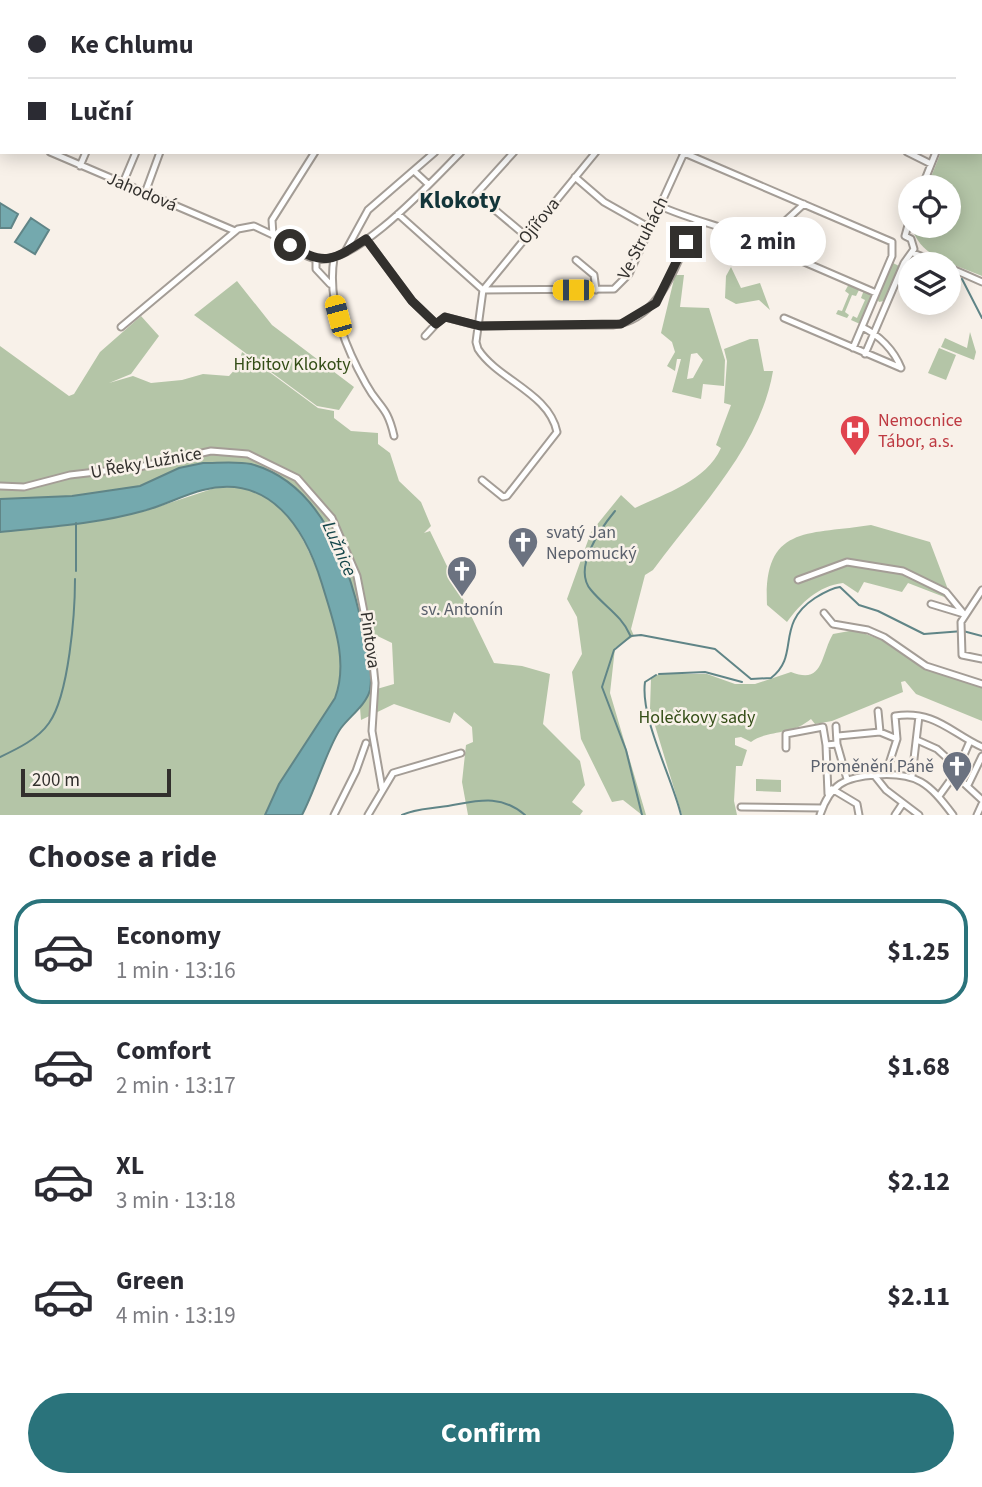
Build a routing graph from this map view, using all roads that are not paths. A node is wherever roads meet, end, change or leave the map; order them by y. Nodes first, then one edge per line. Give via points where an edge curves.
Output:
1 (54, 154) edge
2 (85, 154) edge
3 (135, 154) edge
4 (159, 154) edge
5 (314, 154) edge
6 (433, 154) edge
7 (459, 154) edge
8 (512, 154) edge
9 (594, 154) edge
10 (683, 154) edge
11 (685, 154) edge
12 (911, 154) edge
13 (935, 154) edge
14 (931, 164) junction
15 (80, 166) junction
16 (414, 171) junction
17 (927, 175) edge
18 (575, 177) junction
19 (123, 183) junction
20 (428, 184) junction
21 (145, 193) junction
22 (804, 204) junction
23 (660, 206) junction
24 (398, 214) junction
25 (696, 222) junction
26 (650, 228) junction
27 (235, 231) junction
28 (273, 235) junction
29 (526, 236) junction
30 (898, 237) edge
31 (366, 239) junction
32 (892, 242) junction
33 (761, 243) junction
34 (893, 253) junction
35 (344, 254) junction
36 (898, 256) edge
37 (334, 258) junction
38 (795, 258) dead end
39 (316, 260) junction
40 (576, 260) dead end
41 (731, 261) dead end
42 (961, 273) edge
43 (898, 278) edge
44 (982, 282) edge
45 (330, 284) junction
46 (484, 290) junction
47 (596, 290) junction
48 (876, 293) junction
49 (873, 301) junction
50 (885, 307) junction
51 (784, 318) dead end
52 (436, 324) junction
53 (480, 326) junction
54 (121, 327) dead end
55 (862, 327) junction
56 (874, 332) junction
57 (425, 336) dead end
58 (853, 348) junction
59 (865, 354) junction
60 (394, 436) dead end
61 (482, 480) dead end
62 (0, 486) edge
63 (319, 501) joint
64 (798, 580) dead end
65 (982, 590) edge
66 (930, 604) dead end
67 (824, 613) dead end
68 (964, 614) junction
69 (982, 659) edge
70 (982, 684) edge
71 (878, 711) dead end
72 (919, 716) junction
73 (836, 726) dead end
74 (880, 732) junction
75 (838, 736) junction
76 (897, 739) junction
77 (917, 740) junction
78 (970, 741) junction
79 (366, 743) dead end
80 (837, 744) junction
81 (826, 745) junction
82 (982, 747) edge
83 (786, 748) dead end
84 (461, 753) dead end
85 (982, 756) edge
86 (958, 768) junction
87 (887, 772) junction
88 (874, 775) junction
89 (954, 775) junction
90 (912, 776) junction
91 (849, 778) junction
92 (968, 785) junction
93 (382, 788) junction
94 (830, 791) junction
95 (939, 796) junction
96 (982, 802) edge
97 (903, 803) junction
98 (741, 807) dead end
99 (751, 807) junction
100 (822, 809) edge
101 (776, 811) edge
102 (334, 815) edge
103 (368, 815) edge
104 (751, 815) edge
105 (859, 815) edge
106 (895, 815) edge
107 (919, 815) edge
108 (953, 815) edge
109 (977, 815) edge

1 - 15 street, Jahodová
2 - 15 street
3 - 19 street
4 - 21 street
5 - 28 street via 272,220
6 - 16 street
7 - 20 street
8 - 29 street via 476,194
9 - 18 street, Ojířova
10 - 23 street, Ve Struhách
11 - 22 street
12 - 14 street
13 - 14 street
14 - 17 street
15 - 19 street, Jahodová
16 - 20 street
16 - 35 street via 368,210
18 - 26 street via 614,208
18 - 29 street, Ojířova
19 - 21 street, Jahodová
20 - 24 street
21 - 27 street, Jahodová
22 - 32 street
22 - 33 street
23 - 25 street
23 - 26 street, Ve Struhách
24 - 31 street
24 - 46 street
25 - 33 street via 735,230
25 - 53 street via 656,303 621,324
26 - 47 street, Ve Struhách via 622,284
27 - 28 street via 254,226
27 - 54 street
28 - 39 street
29 - 46 street, Ojířova
30 - 32 street
31 - 35 street
31 - 52 street via 412,301
32 - 34 street
33 - 41 street
34 - 36 street
34 - 48 street
35 - 37 street
37 - 39 street
37 - 45 street
38 - 48 street
39 - 45 street via 316,268
40 - 47 street via 594,275
42 - 44 street
43 - 50 street
45 - 60 street via 360,371 387,411
46 - 47 street, Ve Struhách
46 - 53 street
48 - 49 street
49 - 50 street
49 - 55 street
50 - 56 street
51 - 58 street
52 - 53 street via 445,317
52 - 57 street
53 - 61 street via 476,342 483,357 551,416 557,432 507,496
55 - 56 street
55 - 58 street
56 - 59 street
56 - 59 street via 901,368
58 - 59 street
62 - 63 street, U Řeky Lužnice via 24,487 194,453 227,451 277,466 297,478
63 - 93 street, Pintova via 341,534 367,615 375,683 372,731
64 - 68 street via 847,562 903,571 946,592
65 - 68 street
66 - 68 street
67 - 70 street via 832,624 868,630 926,666
68 - 69 street via 962,655
71 - 74 street
72 - 76 street via 895,716
72 - 77 street
72 - 78 street via 958,731
73 - 75 street
74 - 75 street
74 - 76 street
75 - 80 street
76 - 87 street
77 - 86 street via 937,749
77 - 90 street
78 - 82 street
78 - 86 street
79 - 102 street
80 - 81 street
80 - 91 street
81 - 83 street via 823,727 786,734
81 - 94 street
84 - 93 street via 400,770
85 - 92 street
86 - 89 street
87 - 88 street
87 - 90 street
88 - 91 street
88 - 97 street
89 - 92 street
89 - 95 street
90 - 95 street
91 - 94 street
92 - 96 street
93 - 103 street
94 - 100 street
94 - 105 street via 857,804
95 - 108 street
96 - 109 street
97 - 106 street
97 - 107 street
98 - 99 street
99 - 101 street
99 - 104 street
100 - 101 street

